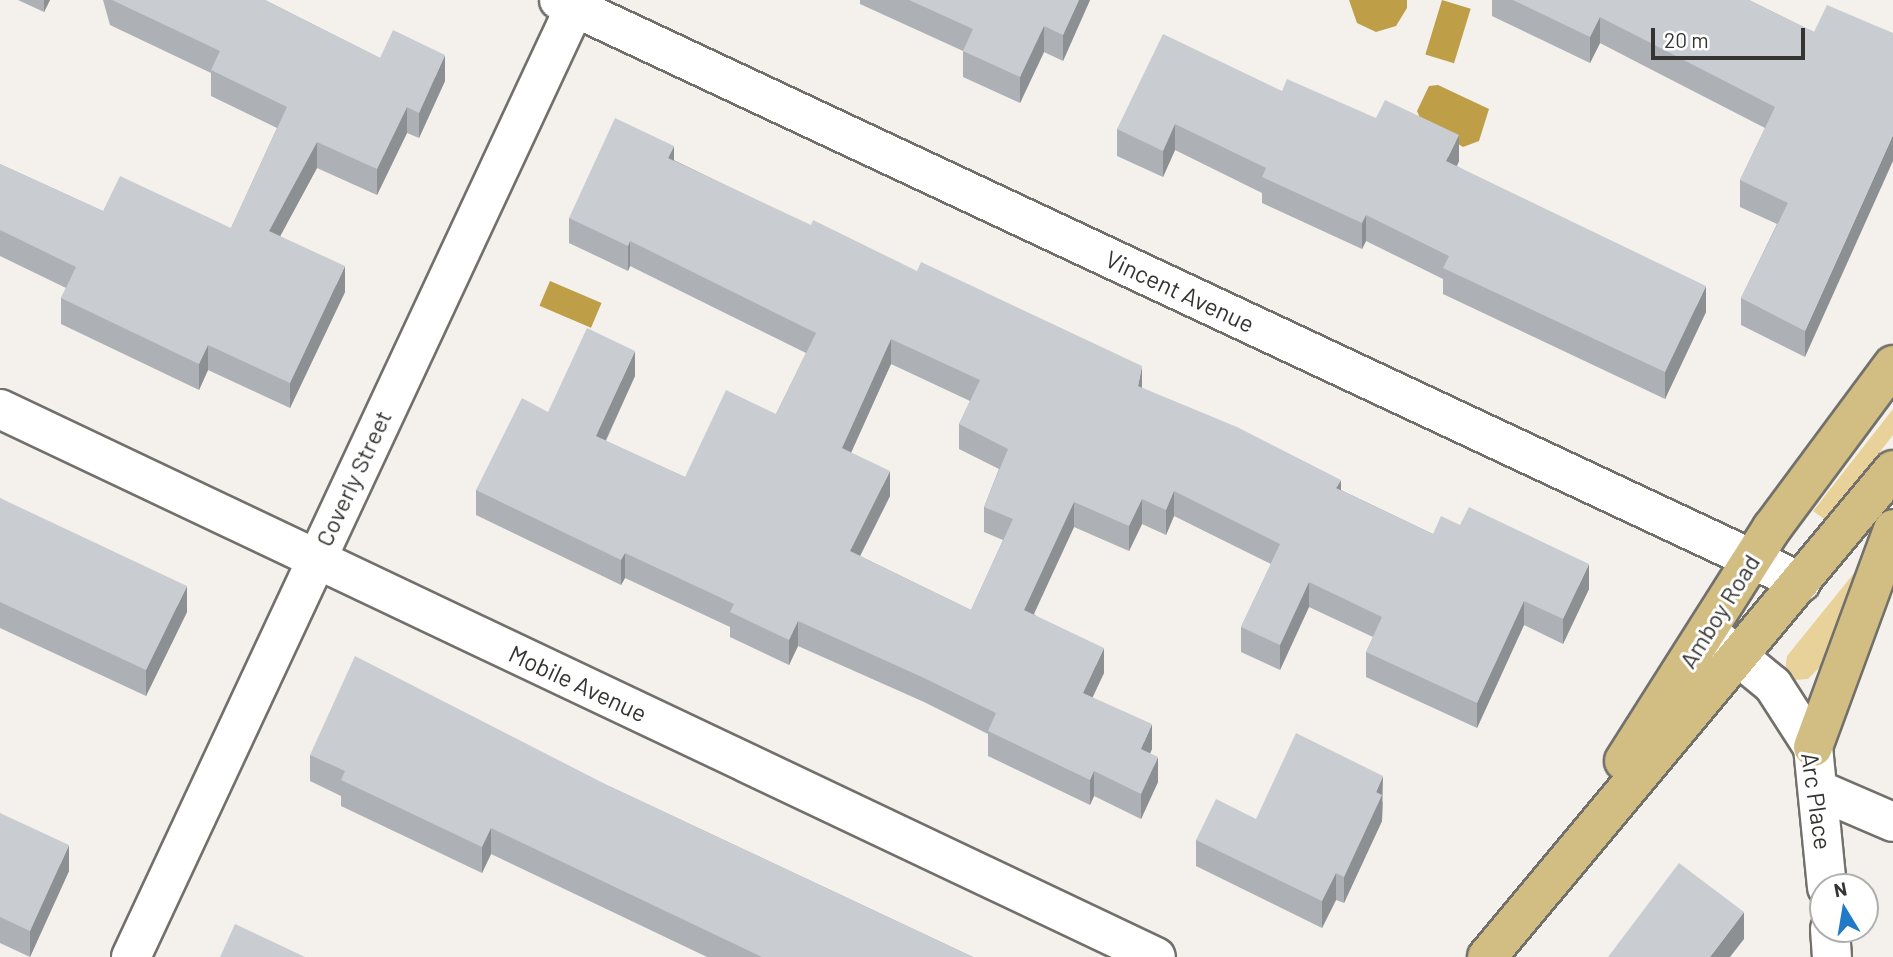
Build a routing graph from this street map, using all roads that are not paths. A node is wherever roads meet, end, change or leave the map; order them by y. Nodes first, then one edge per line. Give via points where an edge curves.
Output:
1 (571, 2) edge
2 (1893, 365) edge
3 (0, 409) edge
4 (1893, 470) edge
5 (1893, 529) edge
6 (315, 558) junction
7 (1752, 559) junction
8 (1801, 582) junction
9 (1707, 631) junction
10 (1741, 657) junction
11 (1813, 747) junction
12 (1821, 791) junction
13 (1893, 822) edge
14 (1558, 866) junction
15 (1826, 873) edge
16 (131, 957) edge
17 (1156, 957) edge
18 (1488, 957) edge

1 - 6 street, Coverly Street
1 - 7 street, Vincent Avenue
2 - 7 main road, Amboy Road
3 - 6 street, Mobile Avenue
4 - 8 main road, Amboy Road
5 - 11 main road
6 - 16 street, Coverly Street
6 - 17 street, Mobile Avenue
7 - 8 street, Vincent Avenue
7 - 9 main road, Amboy Road
8 - 10 main road, Amboy Road
9 - 10 street, Arc Place
9 - 14 main road, Amboy Road
10 - 11 street, Arc Place via 1773,685
10 - 14 main road, Amboy Road
11 - 12 street, Arc Place
12 - 13 street
12 - 15 street, Arc Place
14 - 18 main road, Amboy Road

